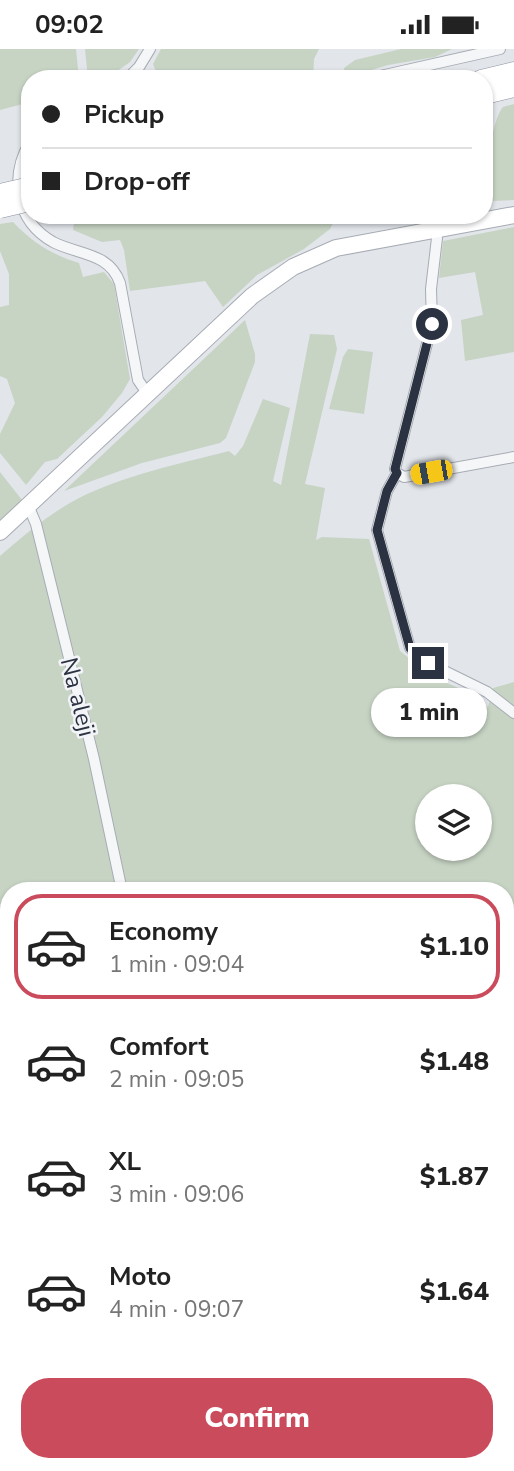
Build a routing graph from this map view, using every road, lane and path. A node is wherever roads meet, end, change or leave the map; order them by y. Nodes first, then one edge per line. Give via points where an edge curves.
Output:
1 (149, 49) edge
2 (500, 49) edge
3 (462, 54) edge
4 (137, 70) edge
5 (401, 70) edge
6 (514, 71) edge
7 (493, 76) edge
8 (514, 88) edge
9 (493, 93) edge
10 (21, 163) edge
11 (21, 188) edge
12 (0, 193) edge
13 (21, 202) edge
14 (21, 204) edge
15 (0, 209) edge
16 (514, 215) edge
17 (493, 217) edge
18 (33, 224) edge
19 (425, 224) edge
20 (433, 224) edge
21 (147, 393) junction
22 (514, 457) edge
23 (397, 473) junction
24 (29, 505) junction
25 (0, 532) edge
26 (514, 713) edge
27 (120, 882) edge

1 - 4 street
2 - 3 street
3 - 5 street
6 - 7 highway
8 - 9 highway
10 - 13 street
11 - 12 highway, bridge
14 - 15 highway, bridge
16 - 17 main road
18 - 21 street via 65,247 103,260 116,273 138,380
19 - 21 main road via 336,248 293,267 252,296
20 - 23 street via 437,238 432,324
21 - 24 main road
22 - 23 street via 404,477
23 - 26 street via 377,530 410,648
24 - 25 main road
24 - 27 street, Na aleji

